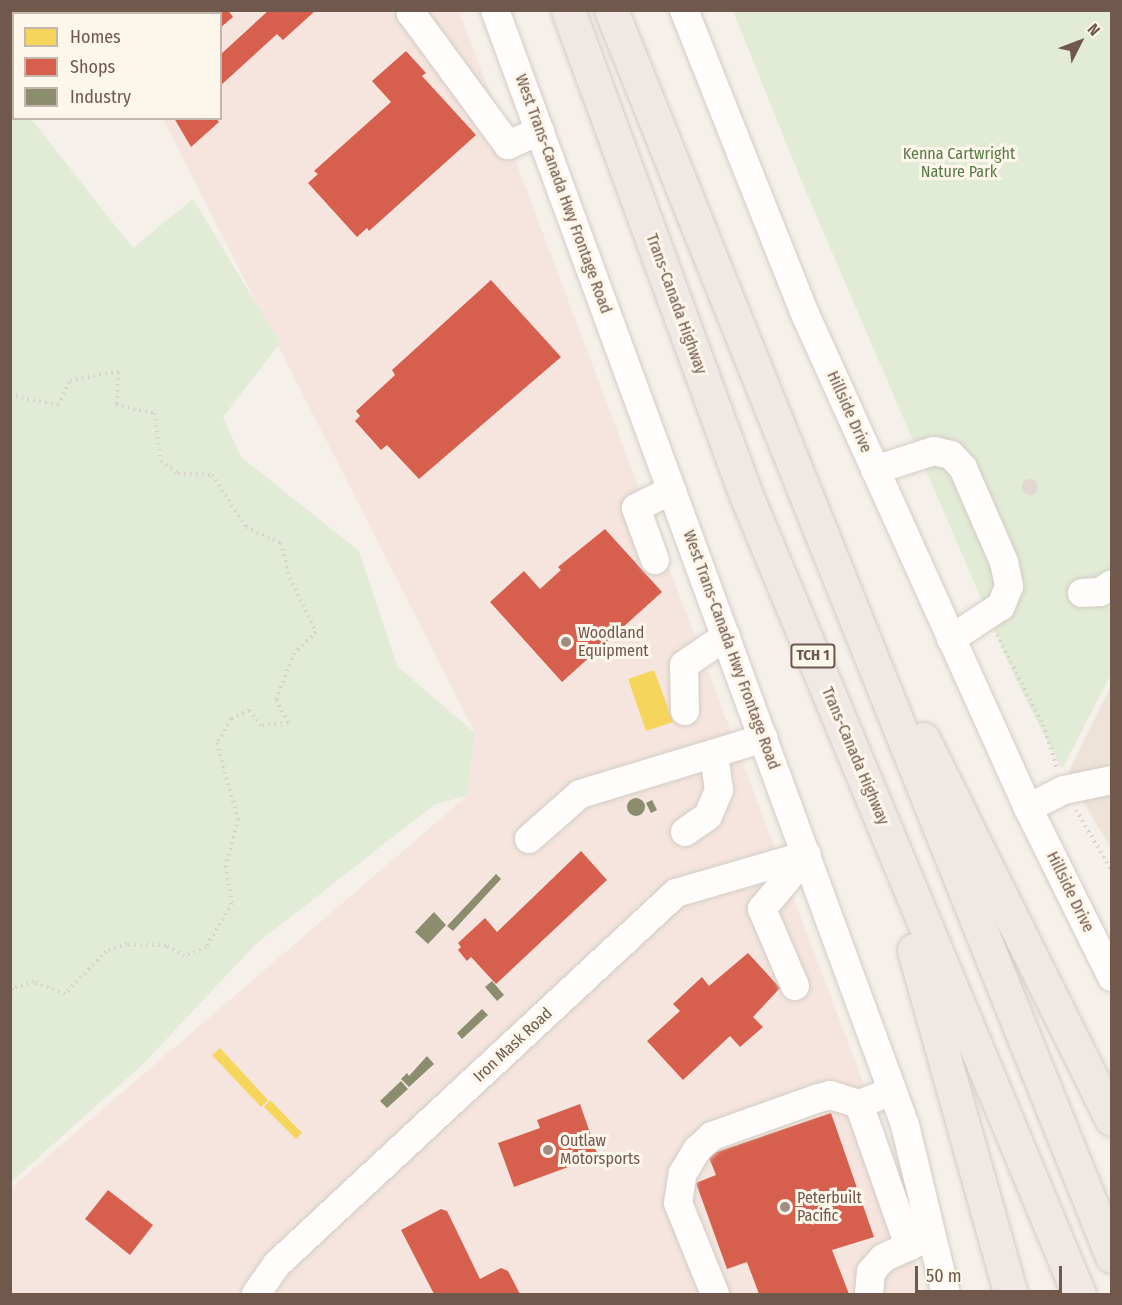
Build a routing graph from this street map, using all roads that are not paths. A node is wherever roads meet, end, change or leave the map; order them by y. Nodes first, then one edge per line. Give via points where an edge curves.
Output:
1 (413, 10) edge
2 (495, 10) edge
3 (568, 10) edge
4 (611, 10) edge
5 (684, 10) edge
6 (540, 131) junction
7 (790, 465) junction
8 (875, 470) junction
9 (672, 490) junction
10 (746, 495) junction
11 (655, 560) dead end
12 (1112, 584) edge
13 (1082, 593) dead end
14 (726, 636) junction
15 (951, 639) junction
16 (685, 711) dead end
17 (764, 738) junction
18 (714, 753) junction
19 (1112, 780) edge
20 (1028, 808) junction
21 (685, 832) dead end
22 (529, 839) dead end
23 (807, 855) junction
24 (1112, 977) edge
25 (795, 986) dead end
26 (893, 1091) junction
27 (859, 1104) junction
28 (1112, 1119) edge
29 (921, 1241) junction
30 (1112, 1256) edge
31 (256, 1294) edge
32 (714, 1294) edge
33 (869, 1294) edge
34 (946, 1294) edge
35 (1011, 1294) edge
36 (1078, 1294) edge

1 - 6 street via 411,13 508,145
2 - 6 street, West Trans-Canada Hwy Frontage Road
3 - 10 highway, Trans-Canada Highway / TCH 1
4 - 7 highway, TCH 1
5 - 8 street, Hillside Drive via 806,316
6 - 9 street, West Trans-Canada Hwy Frontage Road
7 - 28 highway via 1013,926
7 - 30 highway, TCH 1
8 - 15 street, Hillside Drive
8 - 15 street via 933,451 951,455 963,468 1007,573 1006,600
9 - 11 street via 636,508
9 - 14 street, West Trans-Canada Hwy Frontage Road
10 - 35 highway via 922,974
10 - 36 highway, Trans-Canada Highway / TCH 1
12 - 13 street via 1100,592
14 - 16 street via 684,665
14 - 17 street, West Trans-Canada Hwy Frontage Road
15 - 20 street, Hillside Drive
17 - 18 street
17 - 23 street, West Trans-Canada Hwy Frontage Road
18 - 21 street via 719,790 708,816
18 - 22 street via 580,794
19 - 20 street via 1064,790
20 - 24 street, Hillside Drive
23 - 25 street via 762,909
23 - 26 street, West Trans-Canada Hwy Frontage Road
23 - 31 street, Iron Mask Road via 676,893 277,1264
26 - 27 street
26 - 29 street, West Trans-Canada Hwy Frontage Road via 905,1125
27 - 29 street
27 - 32 street via 830,1095 819,1098 712,1136 697,1150 683,1173 678,1203
29 - 33 street via 875,1265 868,1280
29 - 34 street, West Trans-Canada Hwy Frontage Road

